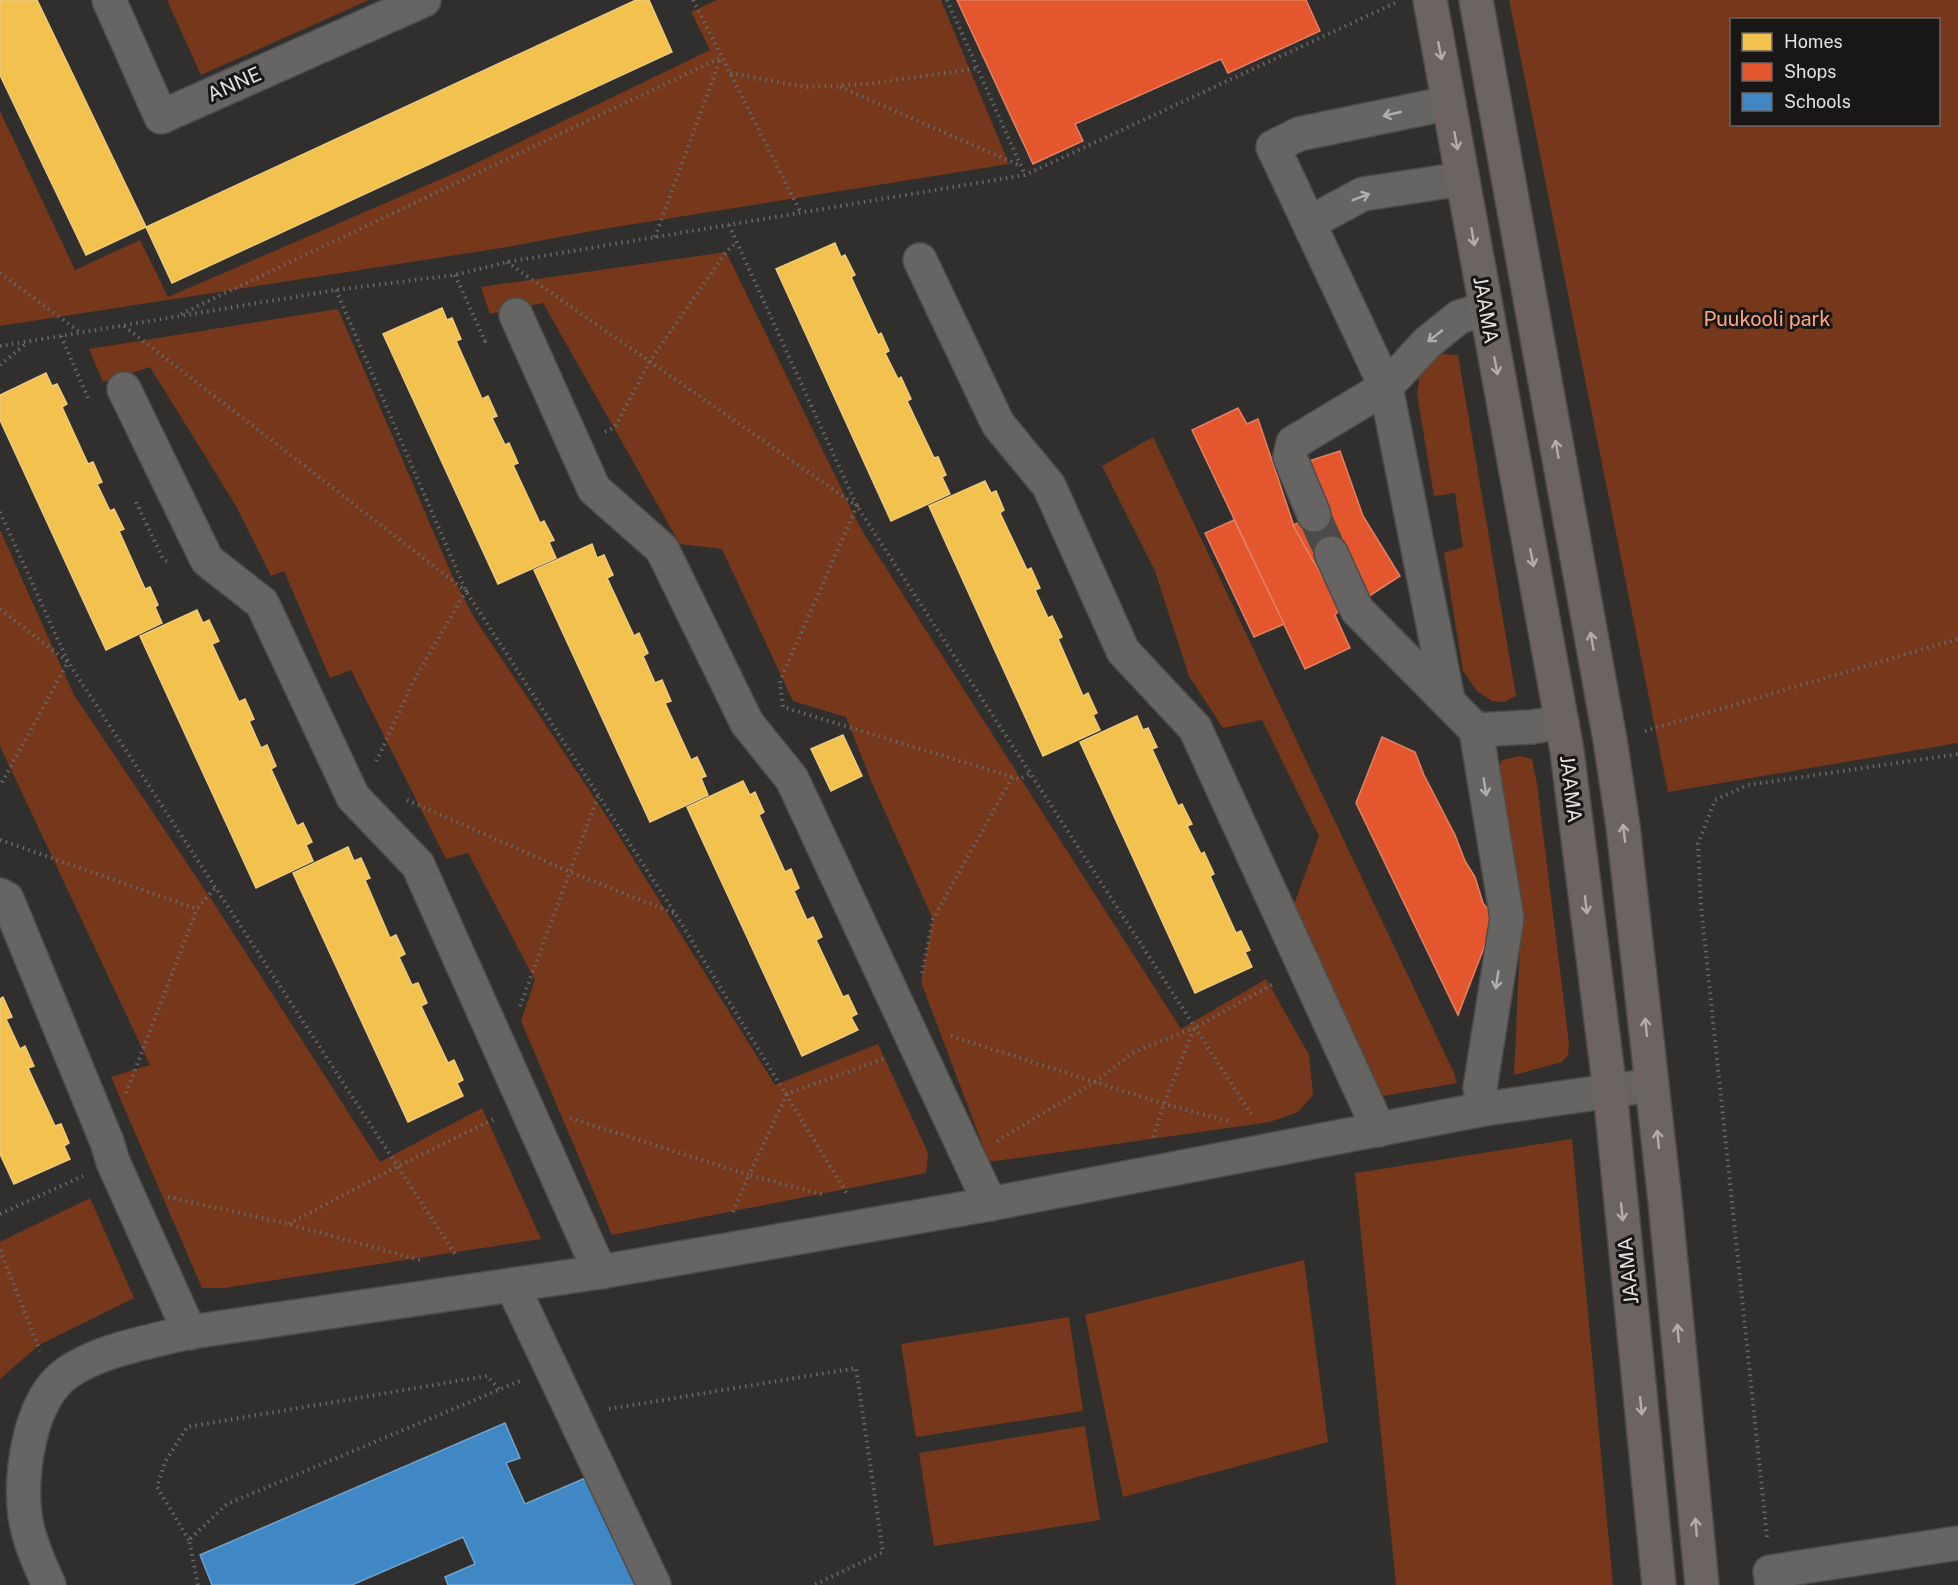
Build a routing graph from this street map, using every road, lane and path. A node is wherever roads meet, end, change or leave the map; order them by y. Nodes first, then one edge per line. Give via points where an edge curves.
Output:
1 (109, 0) edge
2 (424, 0) edge
3 (693, 0) edge
4 (947, 0) edge
5 (1401, 0) edge
6 (1430, 0) edge
7 (1476, 0) edge
8 (722, 57) junction
9 (978, 68) junction
10 (730, 73) junction
11 (836, 86) junction
12 (1449, 103) junction
13 (1021, 166) junction
14 (1025, 175) junction
15 (1462, 180) junction
16 (801, 213) junction
17 (1309, 224) junction
18 (729, 225) junction
19 (655, 237) junction
20 (737, 242) junction
21 (920, 260) dead end
22 (507, 262) junction
23 (0, 273) edge
24 (336, 290) junction
25 (1485, 309) junction
26 (516, 315) dead end
27 (175, 317) junction
28 (124, 326) junction
29 (81, 333) junction
30 (28, 342) junction
31 (0, 346) edge
32 (650, 362) junction
33 (0, 365) edge
34 (1386, 387) junction
35 (124, 389) dead end
36 (575, 446) junction
37 (857, 506) junction
38 (0, 512) edge
39 (1314, 515) tunnel mouth
40 (1330, 553) tunnel mouth
41 (466, 591) junction
42 (0, 609) edge
43 (1958, 639) edge
44 (68, 662) junction
45 (1448, 700) junction
46 (1562, 722) junction
47 (1476, 730) junction
48 (1610, 740) junction
49 (1958, 754) edge
50 (371, 772) dead end
51 (1030, 774) junction
52 (1013, 776) junction
53 (0, 786) edge
54 (399, 796) dead end
55 (599, 796) junction
56 (0, 840) edge
57 (570, 872) junction
58 (215, 888) junction
59 (0, 895) edge
60 (197, 909) junction
61 (676, 915) junction
62 (1306, 969) junction
63 (921, 982) dead end
64 (518, 1012) dead end
65 (1194, 1028) junction
66 (911, 1034) junction
67 (1095, 1082) junction
68 (1652, 1085) junction
69 (1610, 1091) junction
70 (787, 1094) junction
71 (524, 1104) junction
72 (1164, 1104) junction
73 (1484, 1109) junction
74 (1229, 1121) dead end
75 (1255, 1121) dead end
76 (1380, 1130) junction
77 (1150, 1147) dead end
78 (969, 1159) junction
79 (116, 1164) junction
80 (398, 1166) junction
81 (749, 1175) junction
82 (990, 1204) junction
83 (0, 1214) edge
84 (732, 1214) dead end
85 (859, 1214) junction
86 (289, 1224) junction
87 (0, 1250) edge
88 (458, 1259) dead end
89 (430, 1262) dead end
90 (600, 1272) junction
91 (512, 1285) junction
92 (190, 1333) junction
93 (42, 1356) dead end
94 (551, 1369) junction
95 (500, 1390) junction
96 (573, 1414) junction
97 (189, 1540) junction
98 (1958, 1542) edge
99 (1771, 1579) edge
100 (49, 1585) edge
101 (198, 1585) edge
102 (654, 1585) edge
103 (814, 1585) edge
104 (1659, 1585) edge
105 (1702, 1585) edge

1 - 2 street, ANNE via 161,117
3 - 8 path
4 - 9 path
5 - 14 path
6 -> 12 main road, JAAMA
48 -> 7 main road
8 - 10 path
8 - 19 path
8 - 27 path
9 - 11 path
9 - 13 path
10 - 11 path via 806,87
10 - 16 path
11 - 13 path
12 -> 15 main road, JAAMA
12 -> 17 street via 1299,134 1273,147
13 - 14 path
14 - 16 path
17 -> 15 street via 1363,194
15 -> 25 main road, JAAMA
16 - 18 path
17 - 34 street
18 - 19 path
18 - 20 path
19 - 22 path
20 - 32 path via 726,252
20 - 37 path
21 - 62 street via 998,424 1049,486 1123,651 1195,728
22 - 24 path via 455,275
22 - 32 path
23 - 29 path
24 - 27 path
24 - 41 path
25 -> 34 street via 1459,317 1428,342
25 -> 46 main road, JAAMA
26 - 36 street
27 - 28 path
28 - 29 path
28 - 41 path
29 - 30 path
30 - 31 path
30 - 33 path
32 - 36 path via 615,427
32 - 37 path
34 - 39 street via 1293,443 1290,457
34 - 45 street
35 - 71 street via 207,560 262,603 353,797 418,866
36 - 66 street via 594,489 662,549 747,723 792,779
37 - 51 path
37 - 52 path via 780,681 783,707
38 - 44 path
40 - 45 street via 1357,610
41 - 50 path via 413,682
41 - 55 path
42 - 44 path
43 - 48 path
44 - 53 path
44 - 58 path
45 - 47 street
46 - 47 street
46 -> 69 main road, JAAMA
47 -> 73 street via 1507,918 1480,1088
68 -> 48 main road
49 - 99 path via 1748,785 1715,800 1698,844 1702,917
51 - 52 path
51 - 65 path
52 - 63 path via 933,919
54 - 57 path
55 - 57 path
55 - 61 path
56 - 60 path
57 - 61 path
57 - 64 path
58 - 60 path
58 - 80 path
59 - 79 street via 7,899
60 - 79 path
61 - 70 path
62 - 65 path
62 - 76 street
65 - 67 path via 1134,1052
65 - 72 path
65 - 75 path
66 - 67 path
66 - 70 path
66 - 78 street
67 - 72 path
67 - 78 path
68 - 69 street
105 -> 68 main road
69 - 73 street
69 -> 104 main road, JAAMA
70 - 81 path
70 - 85 path
71 - 80 path
71 - 81 path
71 - 90 street
72 - 74 path
72 - 77 path
73 - 76 street
76 - 82 street
78 - 82 street
79 - 83 path
79 - 86 path
79 - 92 street
80 - 86 path
80 - 88 path
81 - 84 path
81 - 85 path
82 - 85 street
85 - 90 street
86 - 89 path
87 - 93 path
90 - 91 street
91 - 92 street
91 - 94 street
92 - 100 street via 91,1361 66,1373 46,1396 29,1445 24,1494 33,1549
94 - 95 path
94 - 96 street
95 - 97 path via 227,1504
95 - 97 path via 487,1376 187,1427 165,1462 157,1486
96 - 102 street
96 - 103 path via 856,1368 883,1552
97 - 101 path
98 - 99 street

